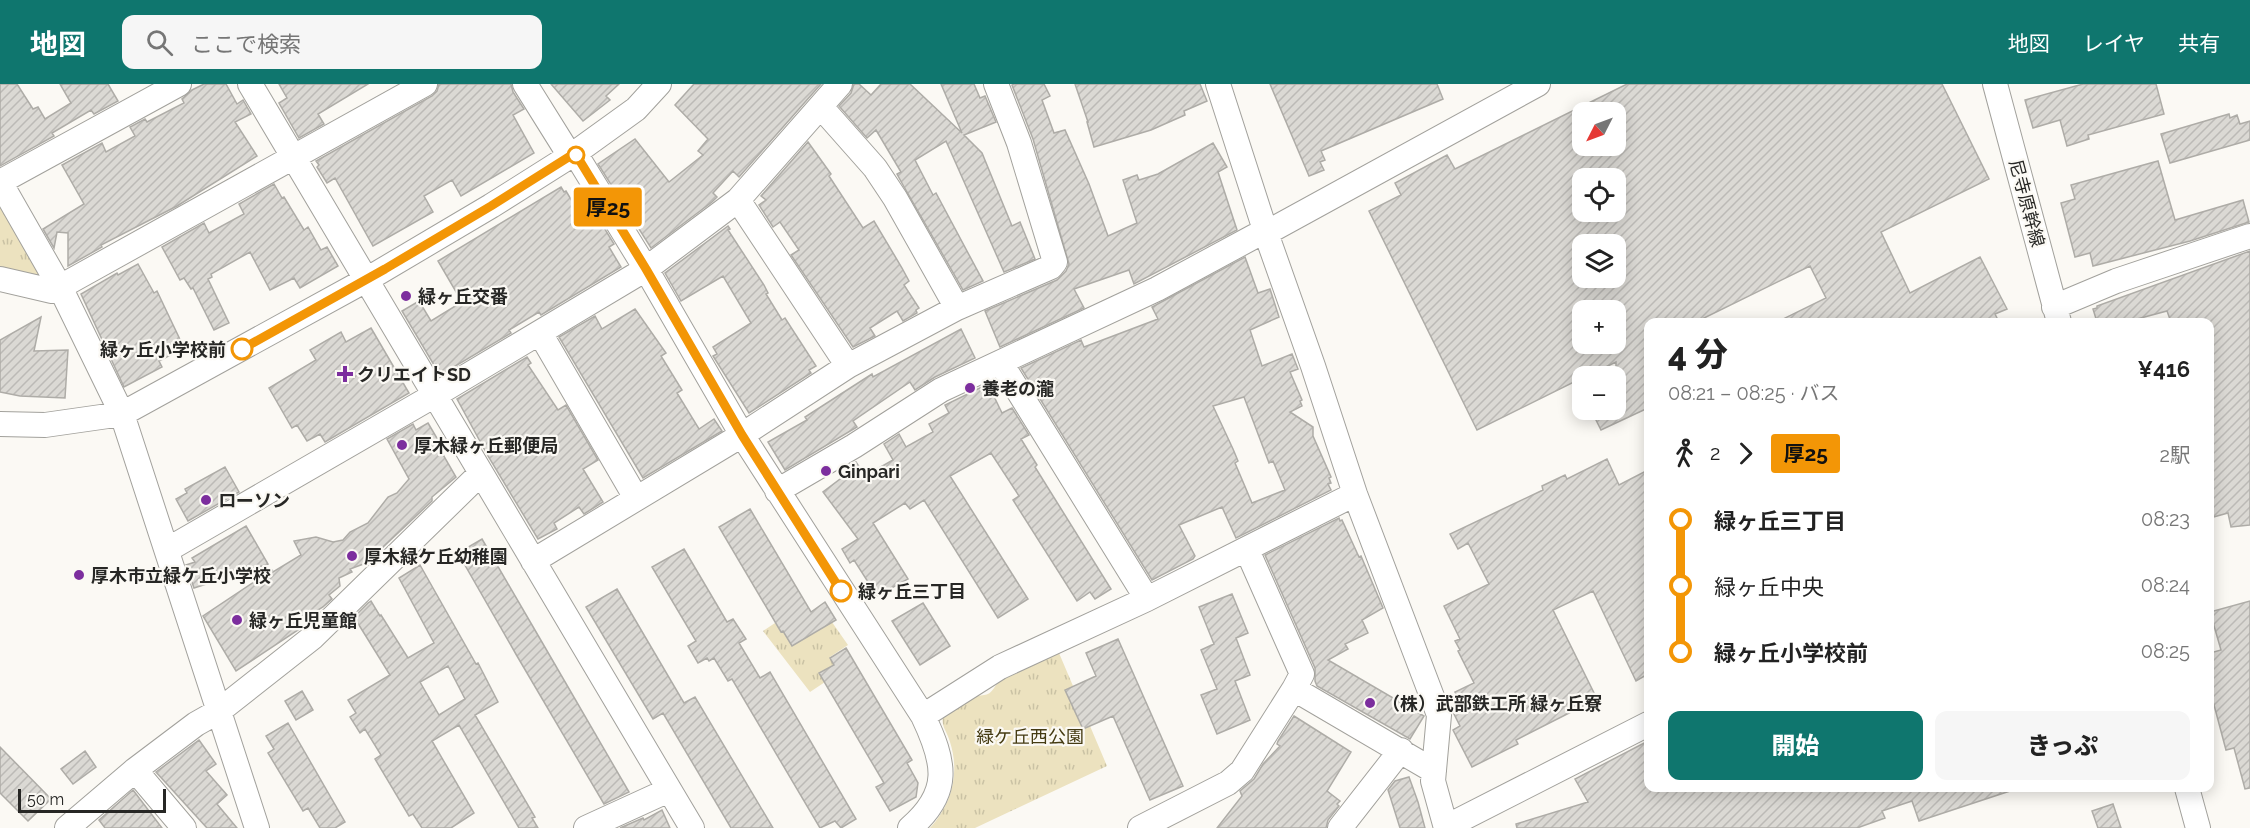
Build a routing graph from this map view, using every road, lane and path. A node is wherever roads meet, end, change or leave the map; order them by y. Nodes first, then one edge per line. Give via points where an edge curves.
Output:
1 (179, 84) edge
2 (250, 84) edge
3 (425, 84) edge
4 (525, 84) edge
5 (659, 84) edge
6 (840, 84) edge
7 (996, 84) edge
8 (1218, 84) edge
9 (1538, 84) edge
10 (1995, 84) edge
11 (821, 107) junction
12 (572, 154) junction
13 (294, 157) junction
14 (0, 182) edge
15 (738, 200) junction
16 (1266, 233) junction
17 (2250, 236) edge
18 (646, 269) junction
19 (0, 279) edge
20 (366, 280) junction
21 (60, 287) junction
22 (957, 308) junction
23 (2056, 315) edge
24 (540, 333) junction
25 (1001, 363) junction
26 (848, 366) junction
27 (435, 395) junction
28 (122, 414) junction
29 (0, 424) edge
30 (742, 435) junction
31 (482, 473) junction
32 (777, 491) junction
33 (1355, 494) junction
34 (636, 498) junction
35 (167, 550) junction
36 (1247, 550) junction
37 (533, 561) junction
38 (1147, 599) junction
39 (1294, 689) junction
40 (219, 711) junction
41 (923, 716) junction
42 (1644, 726) edge
43 (1401, 750) junction
44 (135, 770) junction
45 (1434, 771) junction
46 (669, 790) junction
47 (2188, 792) edge
48 (1446, 827) edge
49 (67, 828) edge
50 (184, 828) edge
51 (257, 828) edge
52 (586, 828) edge
53 (692, 828) edge
54 (910, 828) edge
55 (1140, 828) edge
56 (1340, 828) edge
57 (2198, 828) edge

1 - 14 street
2 - 13 street
3 - 13 street
4 - 12 street
5 - 12 street via 636,109
6 - 11 street
7 - 22 street via 1019,143 1055,262
8 - 16 street
9 - 16 street
10 - 23 street, 尼寺原幹線
11 - 15 street
11 - 22 street via 875,168
12 - 18 street
12 - 20 street
13 - 20 street
13 - 21 street
14 - 21 street
15 - 18 street
15 - 26 street
16 - 25 street
16 - 33 street
17 - 23 street via 2116,280
18 - 24 street
18 - 30 street
19 - 21 street via 52,291
20 - 27 street
20 - 28 street
21 - 28 street
22 - 26 street
24 - 27 street
24 - 34 street
25 - 32 street via 941,390
25 - 38 street
26 - 30 street
27 - 31 street
27 - 35 street
28 - 29 street via 45,425
28 - 35 street
30 - 32 street
30 - 34 street
31 - 37 street
31 - 40 street via 313,637
32 - 41 street
33 - 36 street
33 - 45 street via 1439,715
34 - 37 street
35 - 40 street
36 - 38 street
36 - 39 street via 1302,674
37 - 46 street
38 - 41 street via 1000,667
39 - 43 street
39 - 55 street via 1242,771 1228,783
40 - 44 street
40 - 51 street
41 - 54 street via 936,743 941,784 924,816
42 - 48 street
43 - 45 street
43 - 56 street
44 - 49 street
44 - 50 street
45 - 48 street via 1433,782
46 - 52 street
46 - 53 street
47 - 57 street

